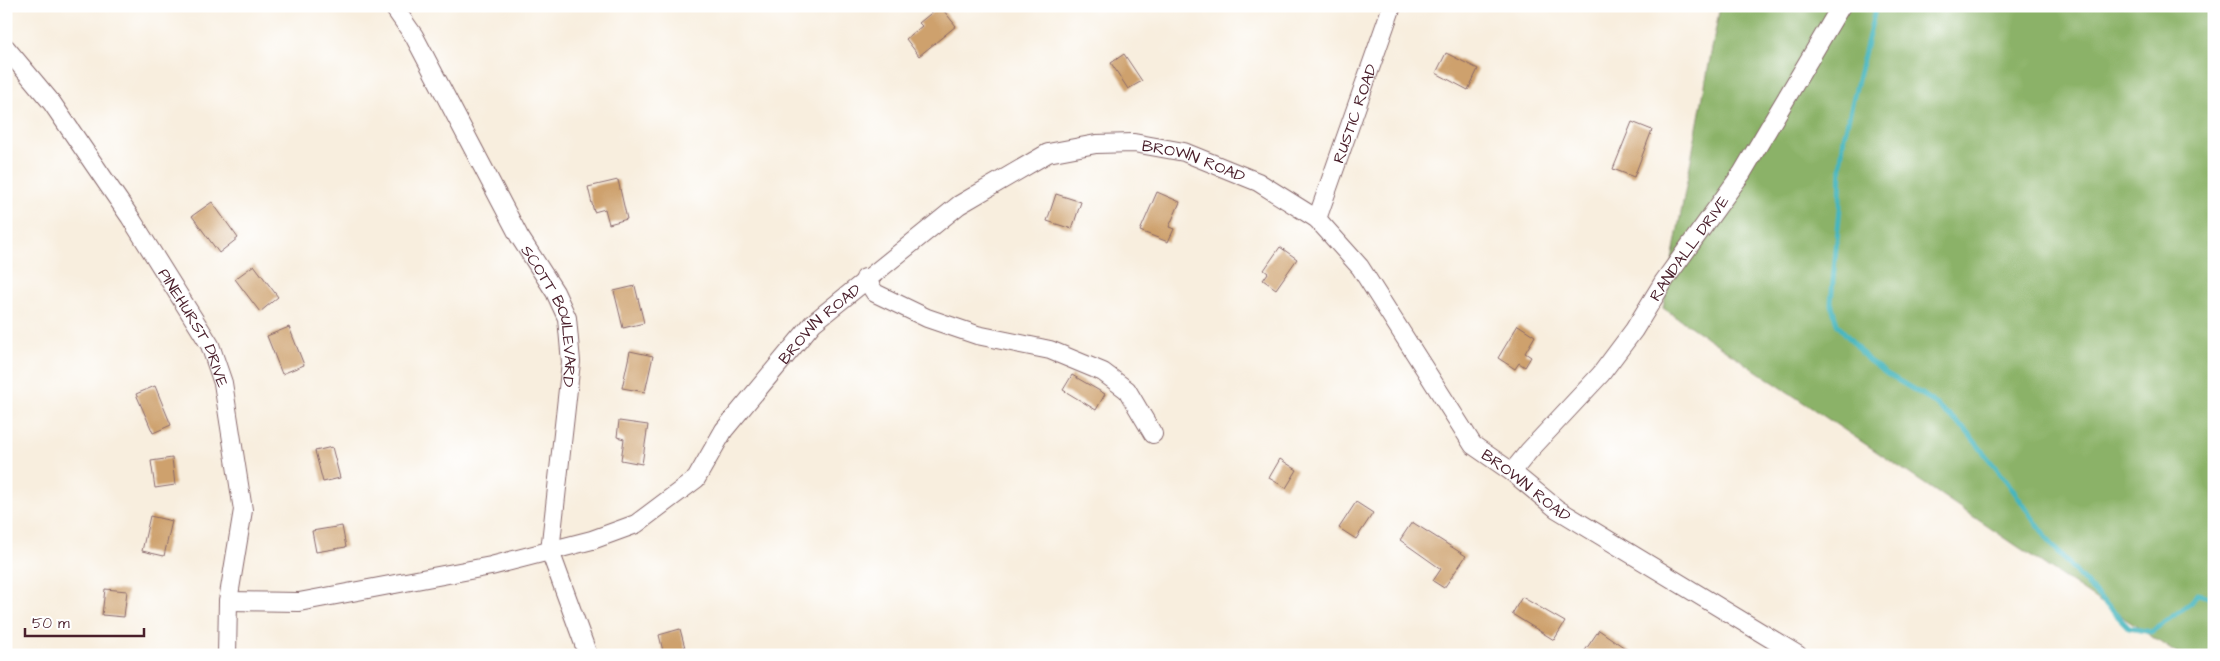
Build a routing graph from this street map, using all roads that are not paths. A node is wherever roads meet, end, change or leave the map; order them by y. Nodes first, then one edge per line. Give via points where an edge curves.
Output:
1 (393, 6) edge
2 (1392, 6) edge
3 (1841, 6) edge
4 (10, 58) edge
5 (1317, 218) junction
6 (865, 278) junction
7 (1153, 434) dead end
8 (1512, 472) junction
9 (550, 551) junction
10 (228, 601) junction
11 (227, 655) edge
12 (588, 655) edge
13 (1798, 655) edge

1 - 9 street, SCOTT BOULEVARD via 414,36 519,236 555,292 567,318 571,362
2 - 5 street, RUSTIC ROAD
3 - 8 street, RANDALL DRIVE via 1742,173 1664,281 1634,330 1601,374
4 - 10 street, PINEHURST DRIVE via 52,103 130,217 210,344 223,383 243,510
5 - 6 street, BROWN ROAD via 1258,182 1184,152 1134,143 1096,144 1048,153 1015,172 959,205
5 - 8 street, BROWN ROAD via 1360,267 1473,445
6 - 7 street via 875,293 928,318 977,335 1050,350 1103,372 1127,390
6 - 9 street, BROWN ROAD via 812,323 724,430 689,485 636,524
8 - 13 street, BROWN ROAD via 1558,509
9 - 10 street, BROWN ROAD via 513,562 299,602
9 - 12 street, SCOTT BOULEVARD
10 - 11 street, PINEHURST DRIVE

